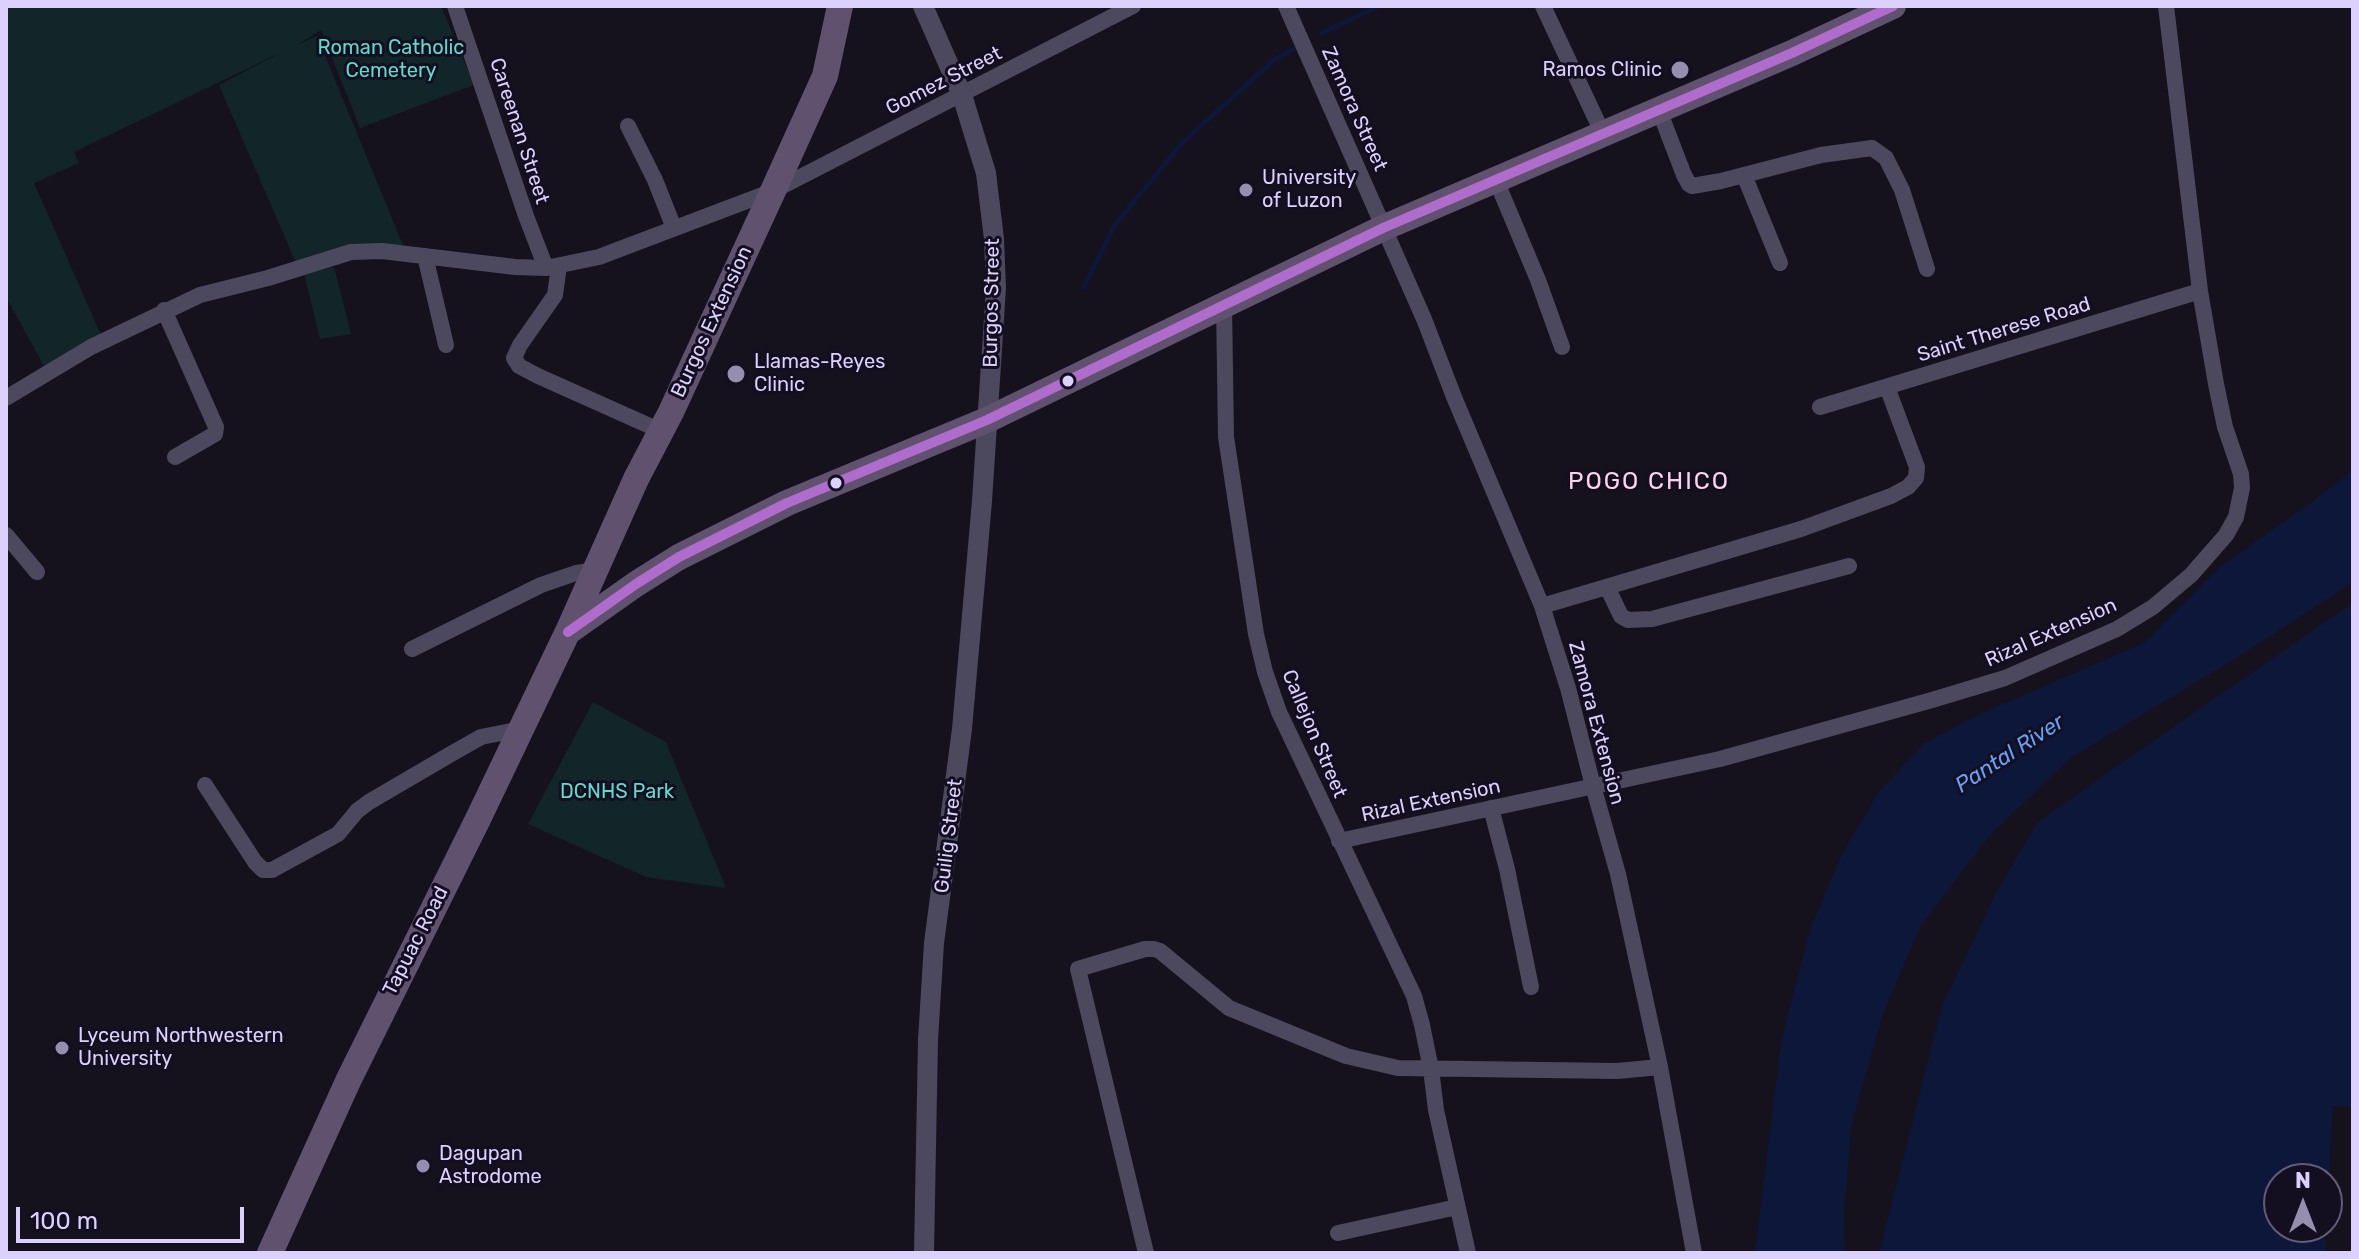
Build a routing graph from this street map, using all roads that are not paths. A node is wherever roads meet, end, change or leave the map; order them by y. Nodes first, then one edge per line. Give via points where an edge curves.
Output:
1 (455, 6) edge
2 (840, 6) edge
3 (923, 6) edge
4 (1133, 6) edge
5 (1286, 6) edge
6 (1543, 6) edge
7 (1893, 6) edge
8 (2166, 6) edge
9 (962, 95) junction
10 (1659, 110) junction
11 (628, 126) dead end
12 (1603, 134) junction
13 (1744, 175) junction
14 (1496, 180) junction
15 (773, 191) junction
16 (674, 228) junction
17 (1383, 228) junction
18 (425, 256) junction
19 (1780, 263) dead end
20 (552, 267) junction
21 (1927, 269) dead end
22 (2200, 291) junction
23 (1224, 304) junction
24 (164, 310) junction
25 (446, 345) dead end
26 (1562, 347) dead end
27 (1887, 387) junction
28 (7, 394) edge
29 (1820, 407) dead end
30 (987, 420) junction
31 (661, 431) junction
32 (175, 457) dead end
33 (6, 535) edge
34 (1849, 566) dead end
35 (596, 570) junction
36 (37, 572) dead end
37 (1603, 588) junction
38 (1542, 606) junction
39 (568, 632) junction
40 (412, 649) dead end
41 (521, 729) junction
42 (205, 785) dead end
43 (1593, 786) junction
44 (1491, 808) junction
45 (1339, 841) junction
46 (1531, 987) dead end
47 (1660, 1067) junction
48 (1431, 1069) junction
49 (1457, 1207) junction
50 (1338, 1233) dead end
51 (270, 1253) edge
52 (924, 1253) edge
53 (1146, 1253) edge
54 (1468, 1253) edge
55 (1694, 1253) edge

1 - 20 street, Careenan Street via 526,216
2 - 15 main road, Burgos Extension via 825,76
3 - 9 street, Burgos Street
4 - 9 street, Gomez Street
5 - 17 street, Zamora Street
6 - 12 street
7 - 10 main road
8 - 22 street, Rizal Extension
9 - 15 street, Gomez Street
9 - 30 street, Burgos Street via 986,173 994,239
10 - 12 main road
10 - 13 street via 1689,184 1697,187
11 - 16 street
12 - 14 main road
13 - 19 street
13 - 21 street via 1872,148 1886,158 1902,190
14 - 17 main road
14 - 26 street
15 - 16 street, Gomez Street
15 - 31 main road, Burgos Extension
16 - 20 street, Gomez Street via 599,257
17 - 23 main road
17 - 38 street, Zamora Extension
18 - 20 street, Gomez Street
18 - 24 street, Gomez Street via 351,252 220,288
18 - 25 street
20 - 31 street via 555,295 520,345 514,358 519,366
22 - 27 street, Saint Therese Road
22 - 43 street, Rizal Extension via 2242,488 2226,535 2162,599 2117,629 2005,678 1720,759
23 - 30 main road
23 - 45 street, Callejon Street via 1226,437 1256,634 1279,712
24 - 28 street, Gomez Street
24 - 32 street via 216,427 215,434
27 - 29 street, Saint Therese Road
27 - 37 street via 1917,467 1908,487 1801,529
30 - 39 main road via 739,526 679,557
30 - 52 street, Guilig Street via 962,729 934,943
31 - 35 main road, Burgos Extension
33 - 36 street
34 - 37 street via 1637,621 1621,616
35 - 39 main road, Burgos Extension
35 - 40 street via 541,585
37 - 38 street
38 - 43 street, Zamora Extension
39 - 41 main road, Tapuac Road
41 - 42 street via 481,737 369,802 338,834 272,870 255,862
41 - 51 main road, Tapuac Road via 358,1059
43 - 44 street, Rizal Extension
43 - 47 street, Zamora Extension
44 - 45 street, Rizal Extension
44 - 46 street
45 - 48 street, Callejon Street via 1414,996
47 - 48 street
47 - 55 street, Zamora Extension
48 - 49 street, Callejon Street
48 - 53 street via 1365,1062 1305,1041 1229,1008 1154,949 1078,969
49 - 50 street
49 - 54 street, Callejon Street

